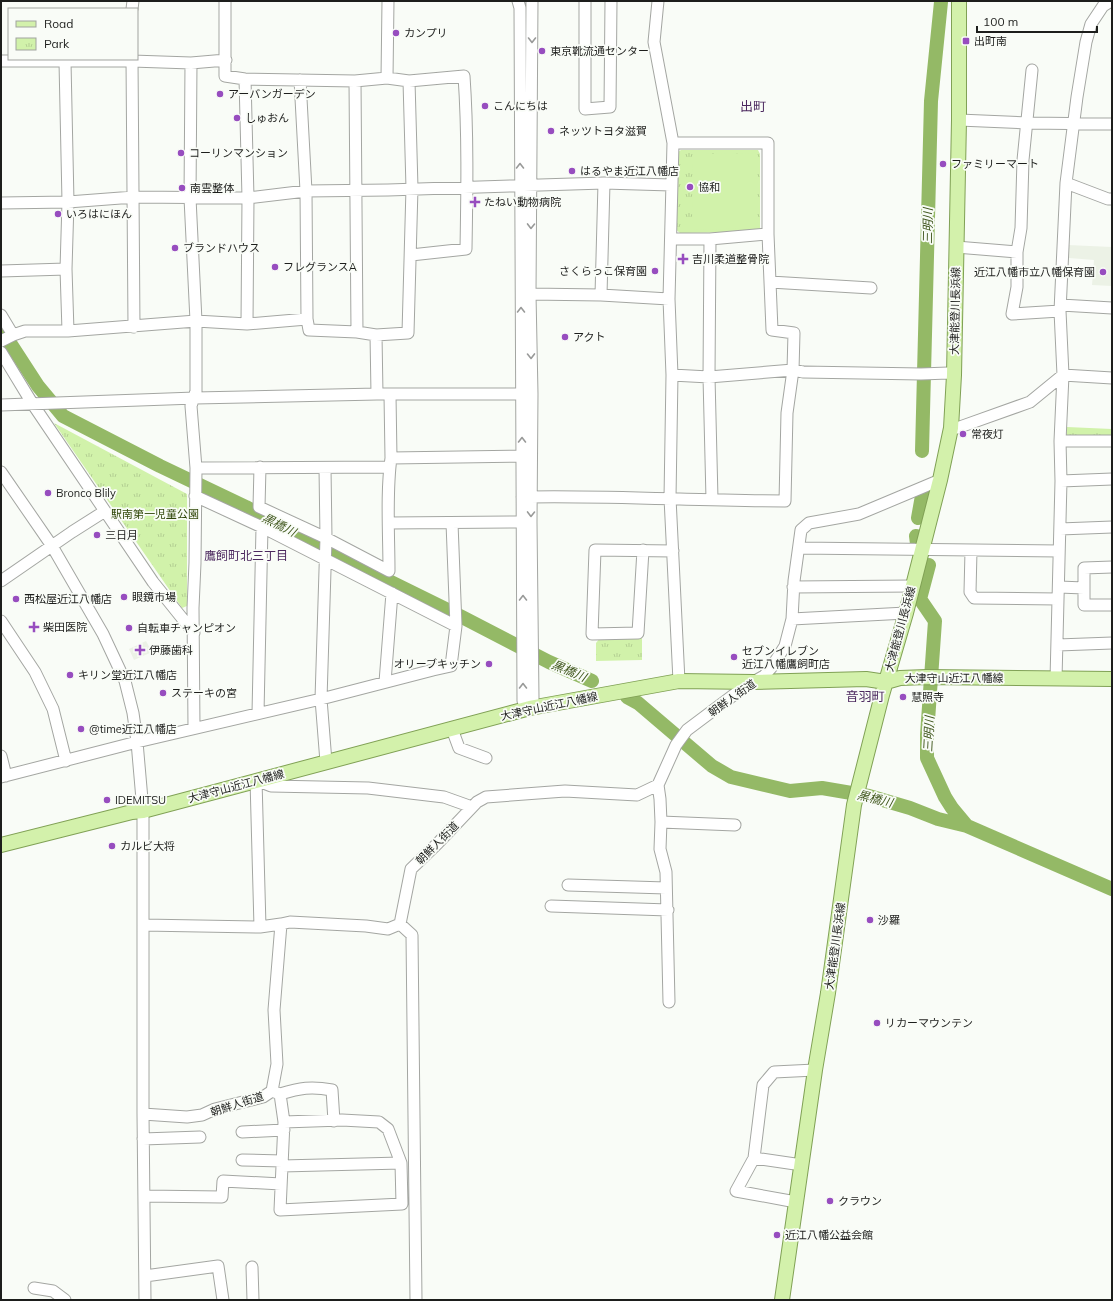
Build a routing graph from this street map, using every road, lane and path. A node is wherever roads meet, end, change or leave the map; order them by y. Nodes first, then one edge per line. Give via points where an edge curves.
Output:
1 (225, 1) edge
2 (388, 1) edge
3 (518, 1) edge
4 (532, 1) edge
5 (585, 1) edge
6 (611, 1) edge
7 (658, 1) edge
8 (959, 1) edge
9 (1111, 1) edge
10 (132, 60) edge
11 (226, 60) junction
12 (1, 61) edge
13 (65, 62) junction
14 (191, 63) junction
15 (1032, 70) dead end
16 (387, 78) junction
17 (245, 79) junction
18 (300, 80) junction
19 (355, 81) junction
20 (409, 81) junction
21 (959, 120) junction
22 (1027, 123) junction
23 (1074, 124) junction
24 (1112, 124) edge
25 (673, 143) junction
26 (604, 183) junction
27 (1066, 183) junction
28 (526, 185) junction
29 (671, 185) junction
30 (468, 186) junction
31 (412, 188) junction
32 (357, 189) junction
33 (306, 191) junction
34 (134, 197) junction
35 (190, 198) junction
36 (248, 198) junction
37 (1112, 199) edge
38 (68, 202) junction
39 (1, 203) edge
40 (768, 234) junction
41 (671, 239) junction
42 (710, 239) junction
43 (956, 247) junction
44 (1017, 252) junction
45 (411, 255) junction
46 (66, 269) junction
47 (1, 270) edge
48 (770, 282) junction
49 (871, 288) dead end
50 (530, 294) junction
51 (601, 295) junction
52 (669, 299) junction
53 (1061, 308) junction
54 (1112, 308) edge
55 (1, 315) edge
56 (307, 319) junction
57 (196, 321) junction
58 (248, 324) junction
59 (134, 327) junction
60 (68, 331) junction
61 (357, 332) junction
62 (13, 335) junction
63 (376, 335) junction
64 (1, 341) edge
65 (1, 352) edge
66 (793, 370) junction
67 (672, 375) junction
68 (954, 375) junction
69 (1062, 375) junction
70 (709, 377) junction
71 (1112, 378) edge
72 (377, 394) junction
73 (527, 394) junction
74 (390, 395) junction
75 (195, 398) junction
76 (32, 403) junction
77 (1, 405) edge
78 (951, 428) junction
79 (1112, 441) edge
80 (1060, 442) junction
81 (522, 456) junction
82 (390, 463) junction
83 (260, 467) junction
84 (196, 468) junction
85 (325, 468) junction
86 (1, 472) edge
87 (1112, 479) edge
88 (1061, 481) junction
89 (929, 484) junction
90 (196, 494) junction
91 (527, 497) junction
92 (670, 498) junction
93 (712, 500) junction
94 (105, 511) junction
95 (522, 522) junction
96 (389, 523) junction
97 (452, 523) junction
98 (262, 527) junction
99 (1112, 527) edge
100 (1060, 529) junction
101 (326, 538) junction
102 (52, 546) junction
103 (799, 548) junction
104 (922, 549) junction
105 (643, 550) junction
106 (673, 551) junction
107 (971, 551) junction
108 (1059, 551) junction
109 (325, 559) junction
110 (1112, 567) edge
111 (1, 580) edge
112 (912, 586) junction
113 (793, 587) junction
114 (1084, 588) junction
115 (392, 593) junction
116 (1058, 593) junction
117 (1112, 605) edge
118 (906, 613) junction
119 (792, 619) junction
120 (2, 626) edge
121 (456, 626) junction
122 (194, 633) junction
123 (528, 638) junction
124 (1112, 643) edge
125 (1058, 645) junction
126 (1056, 679) junction
127 (1112, 679) edge
128 (679, 681) junction
129 (385, 682) junction
130 (754, 682) junction
131 (886, 682) junction
132 (321, 699) junction
133 (530, 708) junction
134 (258, 713) junction
135 (194, 728) junction
136 (452, 729) junction
137 (137, 742) junction
138 (1, 756) edge
139 (486, 758) dead end
140 (66, 761) junction
141 (326, 762) junction
142 (3, 776) edge
143 (256, 780) junction
144 (658, 785) junction
145 (472, 807) junction
146 (143, 811) junction
147 (661, 822) junction
148 (735, 825) dead end
149 (1, 845) edge
150 (568, 885) dead end
151 (666, 888) junction
152 (551, 906) dead end
153 (668, 910) junction
154 (281, 924) junction
155 (400, 924) junction
156 (143, 925) junction
157 (260, 926) junction
158 (669, 1002) dead end
159 (815, 1070) junction
160 (276, 1093) junction
161 (143, 1114) junction
162 (334, 1121) junction
163 (284, 1126) junction
164 (242, 1132) dead end
165 (200, 1137) dead end
166 (143, 1139) junction
167 (754, 1158) junction
168 (242, 1160) dead end
169 (401, 1162) junction
170 (282, 1164) junction
171 (802, 1165) junction
172 (281, 1184) junction
173 (144, 1196) junction
174 (796, 1202) junction
175 (252, 1267) dead end
176 (145, 1276) junction
177 (34, 1288) dead end
178 (65, 1300) edge
179 (145, 1300) edge
180 (223, 1300) edge
181 (253, 1300) edge
182 (416, 1300) edge
183 (782, 1300) edge

1 - 11 street
2 - 16 street
28 -> 3 street
4 -> 28 street
5 - 6 street via 585,109 610,108
7 - 25 street via 654,42
8 - 21 main road, 大津能登川長浜線
9 - 23 street via 1104,6 1091,24
10 - 13 street
10 - 14 street
10 - 34 street
11 - 14 street
11 - 17 street via 225,76
12 - 13 street
13 - 38 street
14 - 35 street
15 - 22 street
16 - 19 street
16 - 20 street
17 - 18 street
17 - 36 street
18 - 19 street
18 - 33 street
19 - 32 street
20 - 30 street via 464,76
20 - 31 street
21 - 22 street
21 - 43 main road, 大津能登川長浜線
22 - 23 street
22 - 44 street via 1021,228
23 - 24 street
23 - 27 street
25 - 29 street
25 - 40 street via 768,143
26 - 28 street
26 - 29 street
26 - 51 street
27 - 37 street
27 - 53 street
28 - 30 street
28 -> 50 street
73 -> 28 street
29 - 41 street
30 - 31 street
30 - 45 street via 466,249
31 - 32 street
31 - 45 street
32 - 33 street
32 - 61 street
33 - 36 street
33 - 56 street
34 - 35 street
34 - 38 street
34 - 59 street
35 - 36 street
35 - 57 street
36 - 58 street
38 - 39 street
38 - 46 street
40 - 42 street
40 - 48 street
41 - 42 street
41 - 52 street
42 - 70 street
43 - 44 street
43 - 68 main road, 大津能登川長浜線
44 - 53 street via 1017,287 1012,314
45 - 63 street via 408,333
46 - 47 street
46 - 60 street
48 - 49 street
48 - 66 street via 772,330 794,333
50 - 51 street
50 -> 73 street
51 - 52 street
52 - 67 street
53 - 54 street
53 - 69 street
55 - 62 street
56 - 58 street
56 - 61 street via 309,330
57 - 58 street
57 - 59 street
57 - 75 street
59 - 60 street
60 - 62 street via 24,331
61 - 63 street
62 - 64 street
63 - 72 street
65 - 76 street
66 - 68 street
66 - 70 street
66 - 93 street via 787,413 786,500
67 - 70 street
67 - 92 street
68 - 78 main road, 大津能登川長浜線
69 - 71 street
69 - 78 street via 1030,402
69 - 80 street
70 - 93 street
72 - 74 street
72 - 75 street
73 - 74 street
81 -> 73 street
73 - 91 street
74 - 82 street
75 - 76 street
75 - 84 street via 191,406
76 - 77 street
76 - 94 street
78 - 89 main road, 大津能登川長浜線
79 - 80 street
80 - 88 street
81 - 82 street
81 - 91 street
82 - 85 street
82 - 96 street
83 - 84 street
83 - 85 street
83 - 101 street via 259,507
84 - 90 street
85 - 101 street
86 - 102 street
87 - 88 street
88 - 100 street
89 - 103 street, 朝鮮人街道 via 859,514 809,523 801,530
89 - 104 main road, 大津能登川長浜線
90 - 98 street
90 - 122 street
91 - 92 street
91 - 95 street
91 -> 123 street
92 - 93 street
92 - 106 street
94 - 102 street
94 - 122 street via 153,582
95 - 97 street
123 -> 95 street
96 - 97 street
96 - 101 street via 389,572
97 - 121 street
98 - 109 street
98 - 134 street
99 - 100 street
100 - 108 street
101 - 109 street
102 - 111 street
102 - 137 street via 103,634 125,681
103 - 104 street
103 - 113 street, 朝鮮人街道
104 - 107 street
104 - 112 main road, 大津能登川長浜線
105 - 105 street via 595,550 592,634 638,633
105 - 106 street
106 - 128 street
107 - 108 street
107 - 116 street via 970,592 974,598
108 - 116 street
109 - 115 street
109 - 132 street
110 - 114 street via 1084,568
112 - 113 street
112 - 118 main road, 大津能登川長浜線
113 - 119 street, 朝鮮人街道
114 - 116 street
114 - 117 street via 1084,606
115 - 121 street
115 - 129 street
116 - 125 street
118 - 119 street
118 - 131 main road, 大津能登川長浜線
119 - 130 street, 朝鮮人街道 via 785,646 771,668
120 - 140 street via 35,672 53,709
121 - 129 street via 451,666
122 - 135 street
123 - 133 street via 523,701
124 - 125 street
125 - 126 street
126 - 127 main road, 大津守山近江八幡線
126 - 131 main road, 大津守山近江八幡線 via 933,677 900,678
128 - 130 main road, 大津守山近江八幡線
128 - 133 main road, 大津守山近江八幡線
129 - 132 street
130 - 131 main road, 大津守山近江八幡線 via 866,679
130 - 144 street, 朝鮮人街道 via 687,730 676,745
131 - 159 main road, 大津能登川長浜線 via 854,805
132 - 134 street
132 - 141 street
133 - 136 main road, 大津守山近江八幡線
134 - 135 street
135 - 137 street
136 - 139 street via 459,748
136 - 141 main road, 大津守山近江八幡線
137 - 140 street
137 - 146 street
138 - 142 street
140 - 142 street
141 - 143 main road, 大津守山近江八幡線
143 - 145 street via 271,786 368,788 444,797
143 - 146 main road, 大津守山近江八幡線
143 - 157 street
144 - 145 street, 朝鮮人街道 via 637,795 565,791 486,797
144 - 147 street
145 - 155 street, 朝鮮人街道 via 410,869
146 - 149 main road, 大津守山近江八幡線
146 - 156 street
147 - 148 street
147 - 151 street via 660,849 666,872
150 - 151 street
151 - 153 street
152 - 153 street
153 - 158 street
154 - 155 street via 290,922 388,929
154 - 157 street
154 - 160 street, 朝鮮人街道 via 274,1010
155 - 182 street via 412,935
156 - 157 street
156 - 161 street
159 - 167 street via 774,1072 764,1085
159 - 171 main road, 大津能登川長浜線
160 - 161 street, 朝鮮人街道 via 215,1109 202,1115 188,1117
160 - 162 street via 300,1088 332,1090
160 - 163 street
161 - 166 street
162 - 163 street
162 - 169 street via 379,1122 388,1129
163 - 164 street
163 - 170 street
165 - 166 street
166 - 173 street
167 - 171 street
167 - 174 street via 736,1191
168 - 170 street
169 - 170 street
169 - 172 street via 402,1204 280,1210
170 - 172 street
171 - 174 main road, 大津能登川長浜線
172 - 173 street via 223,1181 222,1197
173 - 176 street
174 - 183 main road, 大津能登川長浜線
175 - 181 street
176 - 179 street
176 - 180 street via 218,1266
177 - 178 street via 53,1291

